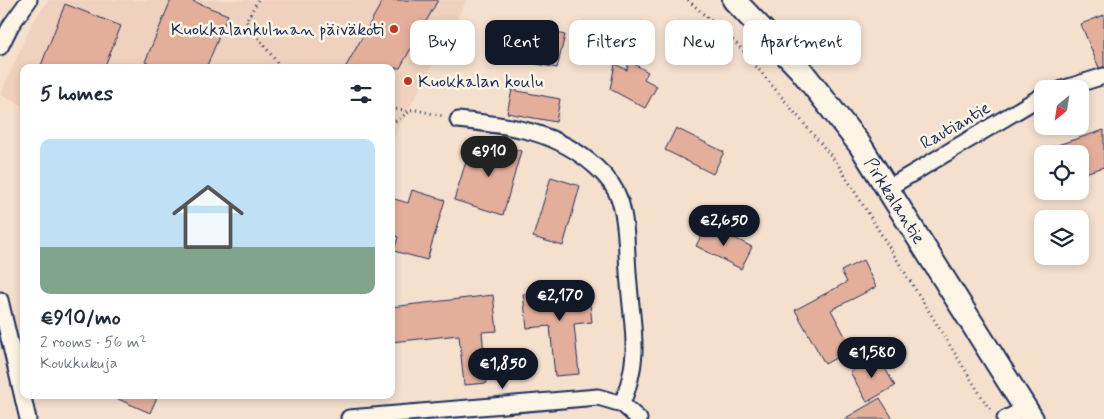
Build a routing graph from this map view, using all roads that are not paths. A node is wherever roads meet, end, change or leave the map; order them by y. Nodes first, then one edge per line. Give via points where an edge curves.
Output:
1 (29, 0) edge
2 (734, 0) edge
3 (0, 47) edge
4 (1104, 76) edge
5 (1089, 81) edge
6 (1034, 101) edge
7 (458, 120) road end
8 (888, 188) junction
9 (0, 300) edge
10 (20, 385) edge
11 (23, 399) edge
12 (622, 404) junction
13 (1028, 414) edge
14 (349, 418) edge
15 (28, 419) edge
16 (639, 419) edge
17 (1005, 419) edge

1 - 3 street
2 - 8 street, Pirkkalantie via 800,69 860,145
4 - 5 street
6 - 8 street, Rautiantie
7 - 12 street via 508,126 550,136 579,152 604,174 620,199 636,350 632,378
8 - 13 street, Pirkkalantie
9 - 10 street
11 - 15 street
12 - 14 street via 598,397
12 - 16 street
13 - 17 street

